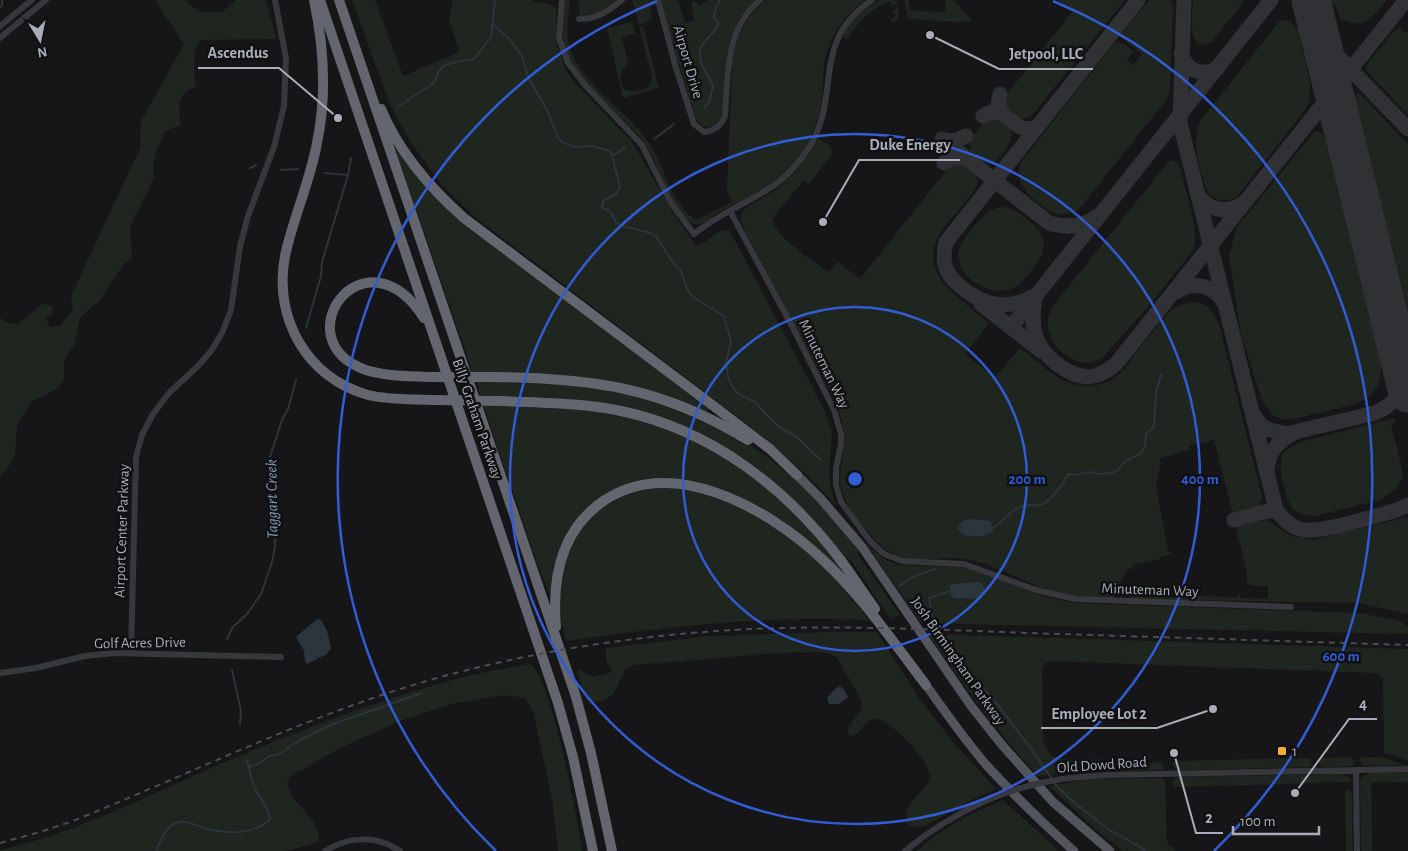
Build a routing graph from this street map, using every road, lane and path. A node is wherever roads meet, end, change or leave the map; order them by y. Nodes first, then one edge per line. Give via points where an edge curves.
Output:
1 (33, 0) edge
2 (46, 0) edge
3 (275, 0) edge
4 (314, 0) edge
5 (320, 0) edge
6 (339, 0) edge
7 (562, 0) edge
8 (622, 0) edge
9 (658, 0) edge
10 (760, 0) edge
11 (872, 0) edge
12 (38, 7) junction
13 (579, 19) dead end
14 (0, 26) edge
15 (0, 38) edge
16 (355, 46) junction
17 (730, 211) junction
18 (432, 331) junction
19 (797, 475) junction
20 (1291, 606) dead end
21 (557, 643) junction
22 (130, 652) junction
23 (281, 657) dead end
24 (0, 673) edge
25 (926, 684) junction
26 (1408, 769) edge
27 (1356, 770) junction
28 (325, 851) edge
29 (400, 851) edge
30 (594, 851) edge
31 (612, 851) edge
32 (905, 851) edge
33 (1074, 851) edge
34 (1110, 851) edge
35 (1357, 851) edge

1 - 12 street
1 - 14 street
2 - 12 street
3 - 22 street, Airport Center Parkway via 286,58 284,106 274,147 240,246 231,310 211,351 153,414 142,435 136,457
4 - 25 highway, bridge via 323,55 323,99 318,142 285,258 283,296 292,330 320,369 342,384 382,397 586,406 648,418 705,441 747,466 785,497 823,538
5 - 18 highway, Billy Graham Parkway
6 - 16 highway, Billy Graham Parkway
7 - 17 street via 559,38 568,63 642,145 671,203 696,237
8 - 13 street via 605,14
9 - 10 street, Airport Drive via 694,124 704,132 722,124 733,39 743,18
11 - 17 street via 850,19 834,46 823,112 809,148 783,179
12 - 15 street
16 - 19 highway via 383,114 399,142 442,198 478,230 770,449
16 - 21 highway, Billy Graham Parkway
17 - 20 street, Minuteman Way via 834,410 841,434 836,485 841,502 870,541 884,554 902,561 964,564 1036,590 1075,599
18 - 19 highway, bridge via 417,308 400,292 373,283 345,292 334,306 330,322 332,336 343,355 367,370 427,377 578,380 619,387 658,397 716,421
18 - 30 highway, Billy Graham Parkway via 558,703
19 - 34 main road, Josh Birmingham Parkway via 862,547 970,706 1002,745 1053,802
21 - 25 highway via 556,578 572,533 590,512 616,494 648,484 670,483 736,501 793,534 824,560 853,592
21 - 31 highway, Billy Graham Parkway via 591,753
22 - 23 street, Golf Acres Drive
22 - 24 street, Golf Acres Drive via 85,656
25 - 33 main road via 988,767
26 - 27 street, Old Dowd Road
27 - 32 street, Old Dowd Road, bridge via 1106,775 1044,782 985,801 922,837
27 - 35 street
28 - 29 street via 343,842 361,839 381,842

